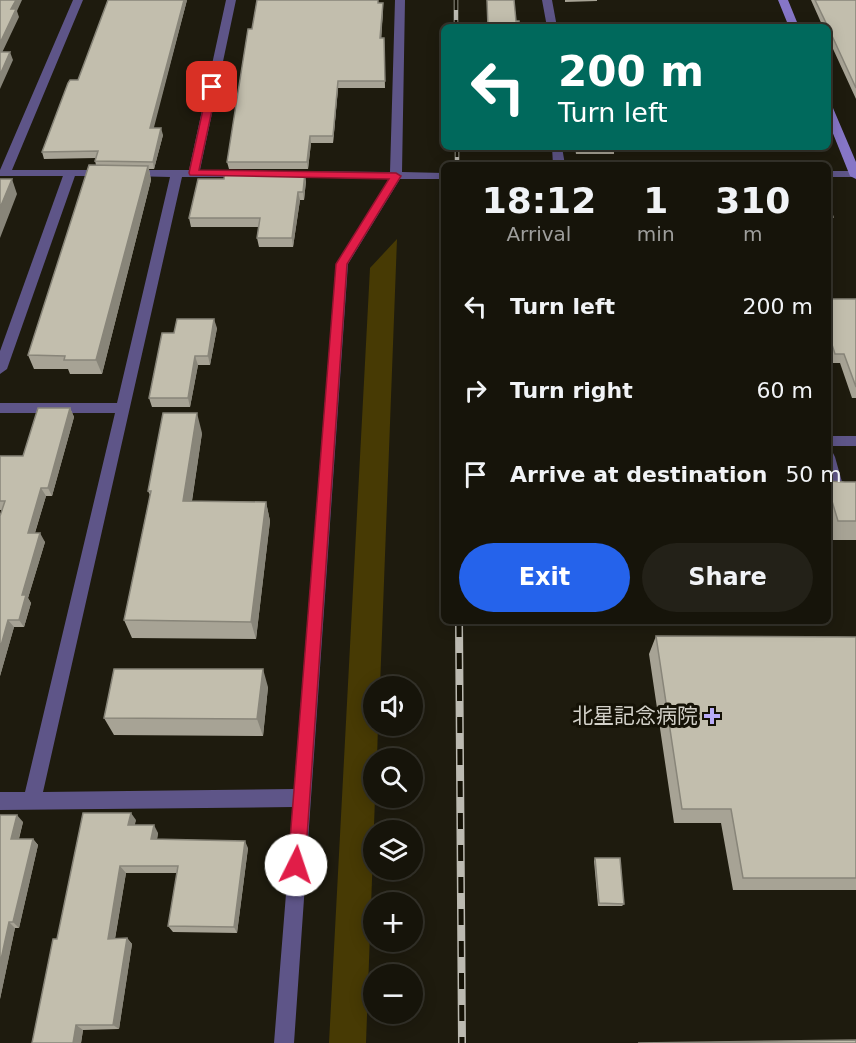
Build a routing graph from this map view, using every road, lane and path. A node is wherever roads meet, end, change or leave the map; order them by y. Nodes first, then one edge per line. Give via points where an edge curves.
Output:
1 (78, 0) edge
2 (231, 0) edge
3 (400, 0) edge
4 (547, 0) edge
5 (783, 0) edge
6 (551, 24) edge
7 (793, 24) edge
8 (831, 115) edge
9 (3, 173) edge
10 (70, 173) junction
11 (177, 173) junction
12 (194, 173) junction
13 (253, 174) edge
14 (277, 174) edge
15 (831, 174) edge
16 (856, 174) edge
17 (396, 176) junction
18 (441, 176) edge
19 (0, 369) edge
20 (0, 408) edge
21 (122, 408) junction
22 (831, 441) edge
23 (856, 441) edge
24 (831, 468) edge
25 (839, 496) edge
26 (301, 798) junction
27 (32, 800) junction
28 (0, 801) edge
29 (284, 1043) edge

1 - 9 street
2 - 12 street
3 - 17 street
4 - 6 street
5 - 7 street
8 - 16 street
9 - 10 street
10 - 11 street
10 - 19 street
11 - 12 street
11 - 21 street
12 - 13 street
14 - 17 street
15 - 16 street
17 - 18 street
17 - 26 street via 342,264
20 - 21 street
21 - 27 street
22 - 23 street
24 - 25 street
26 - 27 street
26 - 29 street
27 - 28 street

